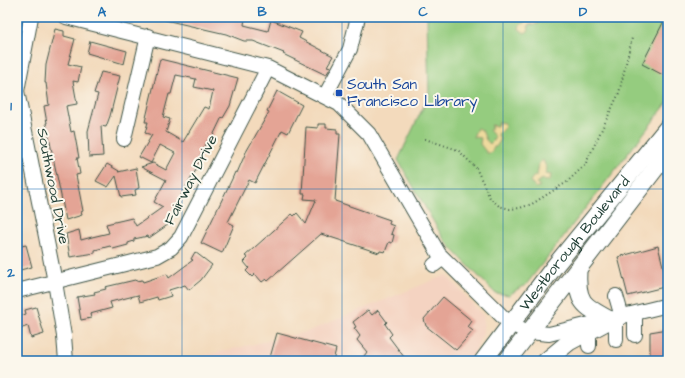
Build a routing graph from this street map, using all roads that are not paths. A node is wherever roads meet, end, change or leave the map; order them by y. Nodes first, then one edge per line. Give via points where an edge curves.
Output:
1 (31, 17) edge
2 (66, 17) edge
3 (358, 17) edge
4 (148, 36) junction
5 (268, 68) junction
6 (325, 96) junction
7 (668, 127) edge
8 (124, 139) dead end
9 (668, 152) edge
10 (578, 270) junction
11 (55, 282) junction
12 (17, 291) edge
13 (616, 296) dead end
14 (668, 305) edge
15 (621, 317) junction
16 (510, 324) junction
17 (529, 332) junction
18 (635, 335) dead end
19 (616, 340) dead end
20 (66, 361) edge
21 (483, 361) edge
22 (507, 361) edge
23 (546, 361) edge

1 - 11 street, Southwood Drive via 18,92
2 - 4 street
3 - 6 street via 350,49
4 - 5 street
4 - 8 street
5 - 6 street
5 - 11 street, Fairway Drive via 181,237 171,248 157,256
6 - 16 street via 339,104 368,134 439,254 438,262
7 - 16 main road, Westborough Boulevard
9 - 10 main road, Westborough Boulevard
10 - 15 main road via 576,289 588,308
10 - 17 main road, Westborough Boulevard
11 - 12 street, Fairway Drive
11 - 20 street, Southwood Drive
13 - 15 street
14 - 15 street
15 - 17 street via 558,333
15 - 18 street
15 - 19 street
15 - 23 main road via 589,339 569,342
16 - 17 street
16 - 21 main road, Westborough Boulevard
17 - 22 main road, Westborough Boulevard

